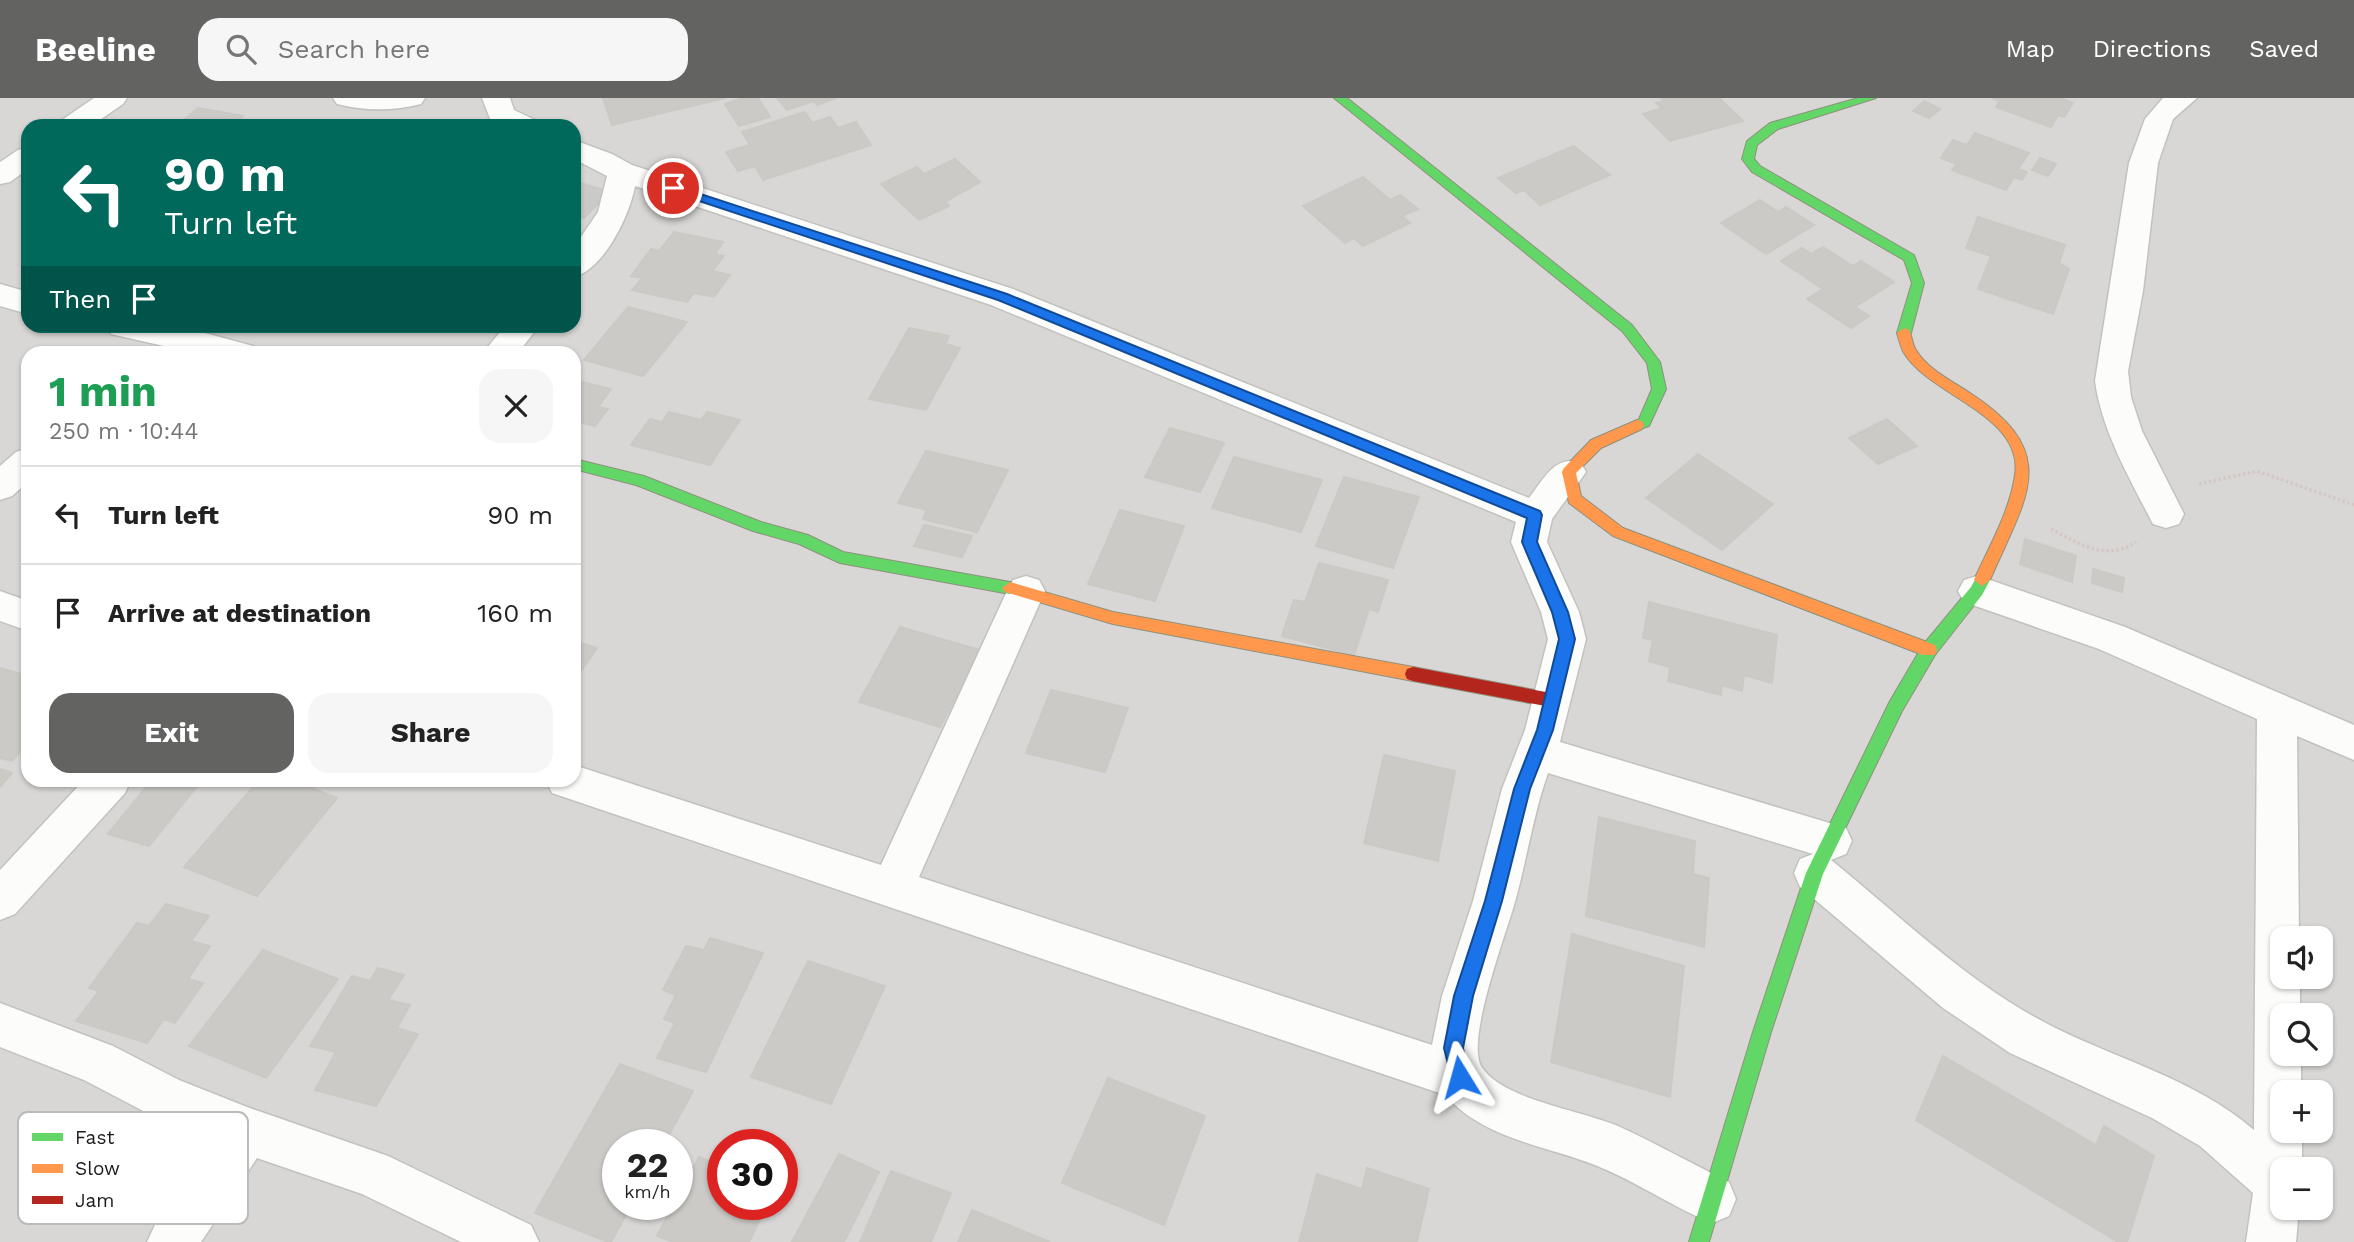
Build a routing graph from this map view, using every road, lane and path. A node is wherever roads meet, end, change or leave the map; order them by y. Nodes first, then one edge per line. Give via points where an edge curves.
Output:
1 (113, 98) edge
2 (347, 98) edge
3 (411, 98) edge
4 (1340, 98) edge
5 (1870, 98) edge
6 (2183, 98) edge
7 (82, 119) edge
8 (581, 152) edge
9 (21, 161) edge
10 (622, 172) junction
11 (0, 175) edge
12 (581, 259) edge
13 (0, 295) edge
14 (21, 301) edge
15 (135, 333) edge
16 (154, 343) edge
17 (178, 346) edge
18 (581, 466) edge
19 (21, 468) edge
20 (1569, 472) junction
21 (0, 487) edge
22 (2166, 514) dead end
23 (1535, 515) junction
24 (1026, 591) junction
25 (1977, 591) junction
26 (0, 606) edge
27 (21, 614) edge
28 (1928, 650) junction
29 (1551, 700) junction
30 (2277, 710) junction
31 (2354, 743) edge
32 (1536, 752) junction
33 (581, 785) edge
34 (105, 787) edge
35 (1823, 857) junction
36 (892, 889) junction
37 (0, 900) edge
38 (0, 1025) edge
39 (1460, 1077) junction
40 (200, 1112) edge
41 (248, 1131) edge
42 (2278, 1157) edge
43 (2270, 1176) edge
44 (1712, 1199) junction
45 (2274, 1220) edge
46 (184, 1224) edge
47 (172, 1242) edge
48 (514, 1242) edge
49 (1699, 1242) edge
50 (2271, 1242) edge

1 - 7 street
2 - 3 street
4 - 20 street via 1627,328 1653,362 1659,389 1644,422 1596,444
5 - 25 street via 1774,126 1751,144 1748,159 1756,169 1910,258 1919,271 1918,288 1904,323 1903,343 1922,366 1998,419 2017,441 2023,465 2012,510
6 - 22 street via 2158,121 2147,156 2112,379 2116,407
8 - 10 street
9 - 11 street
10 - 12 street via 621,194 600,237
10 - 23 street via 1002,297
13 - 14 street
15 - 16 street
16 - 17 street
18 - 24 street via 639,480 758,527 803,539 840,557
19 - 21 street
20 - 23 street
20 - 28 street via 1574,499 1618,532
23 - 29 street via 1530,542 1567,639
24 - 29 street via 1113,618
24 - 36 street
25 - 28 street
25 - 30 street via 2112,638
26 - 27 street
28 - 35 street
29 - 32 street
30 - 31 street
30 - 42 street
32 - 35 street
32 - 39 street via 1464,996 1454,1048
33 - 36 street
34 - 37 street
35 - 43 street via 1970,1000 2026,1037 2169,1101 2217,1129
35 - 44 street via 1762,1032
36 - 39 street
38 - 40 street via 97,1062
39 - 44 street via 1478,1097 1527,1121 1604,1143
41 - 48 street via 371,1173
44 - 49 street
45 - 50 street
46 - 47 street

